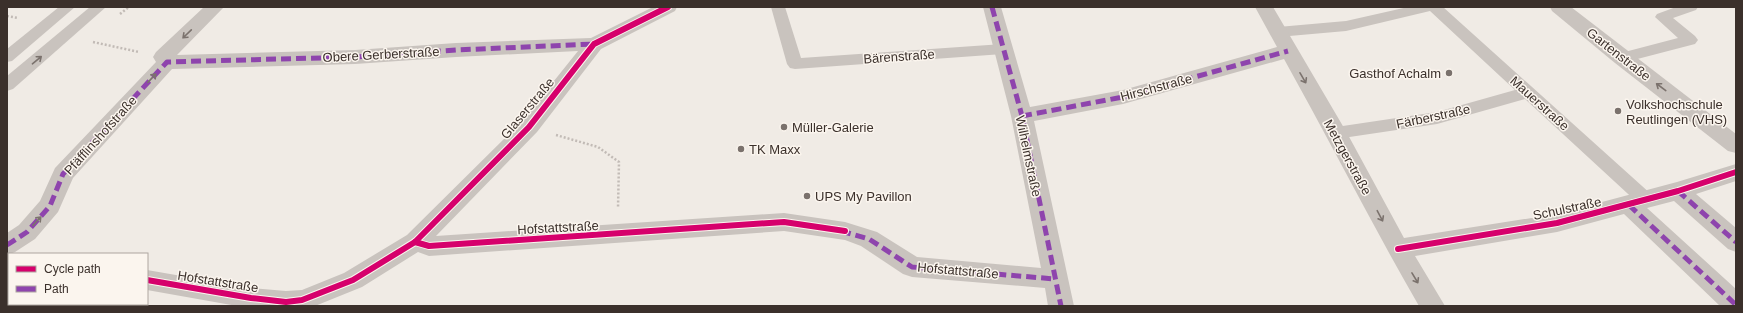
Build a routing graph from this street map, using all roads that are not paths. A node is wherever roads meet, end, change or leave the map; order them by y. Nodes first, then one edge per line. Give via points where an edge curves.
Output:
1 (68, 7) edge
2 (99, 7) edge
3 (215, 7) edge
4 (668, 7) edge
5 (778, 7) edge
6 (992, 7) edge
7 (1264, 7) edge
8 (1429, 7) edge
9 (1434, 7) edge
10 (1559, 7) edge
11 (1691, 7) edge
12 (1278, 32) junction
13 (594, 44) junction
14 (1003, 49) junction
15 (1288, 51) junction
16 (7, 57) edge
17 (1622, 58) junction
18 (165, 60) junction
19 (7, 85) edge
20 (1528, 92) junction
21 (1022, 116) junction
22 (1336, 133) junction
23 (1736, 145) edge
24 (1736, 172) edge
25 (1678, 192) junction
26 (1638, 203) junction
27 (415, 242) junction
28 (1736, 242) edge
29 (7, 245) edge
30 (1398, 249) junction
31 (1055, 279) junction
32 (148, 280) edge
33 (285, 304) edge
34 (1736, 305) edge
35 (1061, 306) edge
36 (1432, 306) edge

1 - 16 lane
19 -> 2 lane
3 -> 18 street, Pfäfflinshofstraße
4 - 13 street, Glaserstraße
5 - 14 lane, Bärenstraße via 795,64
6 - 14 street, Wilhelmstraße
7 - 12 street, Metzgerstraße
8 - 12 lane via 1346,26
9 - 20 lane, Mauerstraße
10 - 17 street, Gartenstraße
11 - 17 lane via 1662,17 1690,40
12 - 15 street, Metzgerstraße
13 - 18 street, Obere Gerberstraße via 355,56
13 - 27 street, Glaserstraße via 529,127
14 - 21 street, Wilhelmstraße
15 - 21 street, Hirschstraße via 1122,97
15 -> 22 street, Metzgerstraße
23 -> 17 street, Gartenstraße
29 -> 18 street, Pfäfflinshofstraße via 27,232 50,206 63,174
20 - 22 lane, Färberstraße via 1437,118
20 - 26 lane, Mauerstraße
21 - 31 street, Wilhelmstraße
22 -> 30 street, Metzgerstraße
24 - 25 street, Schulstraße
25 - 26 street, Schulstraße
25 - 28 street
26 - 30 street, Schulstraße via 1557,224
26 - 34 street, Mauerstraße
27 - 31 street, Hofstattstraße via 429,246 784,222 845,231 869,239 912,267
27 - 33 street, Hofstattstraße via 353,280 317,295
30 -> 36 street, Metzgerstraße
31 - 35 street, Wilhelmstraße
32 - 33 street, Hofstattstraße

